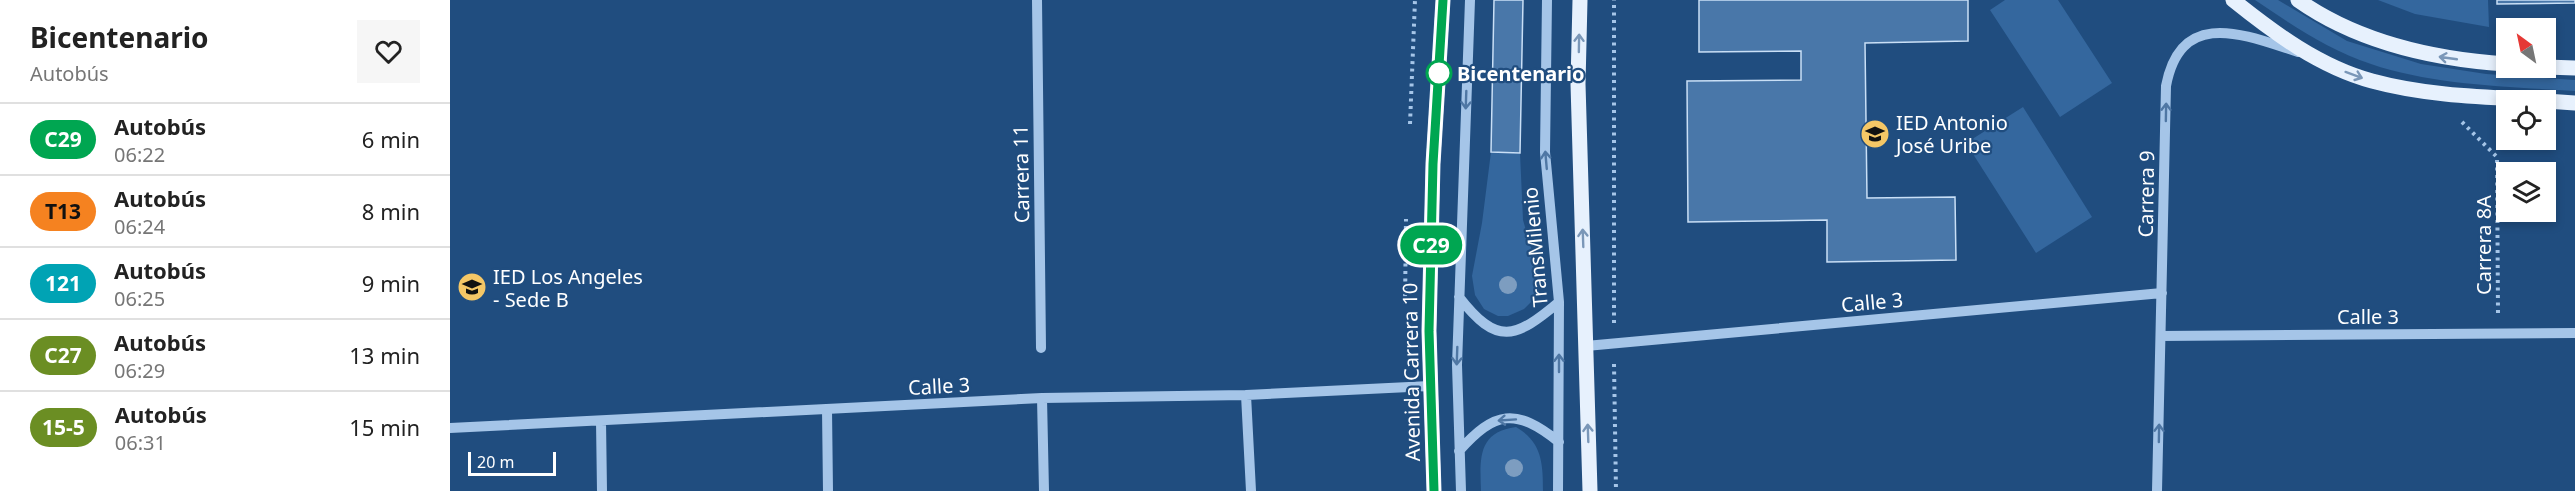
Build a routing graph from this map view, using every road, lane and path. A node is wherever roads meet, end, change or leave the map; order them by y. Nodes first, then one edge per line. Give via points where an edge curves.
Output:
1 (1037, 0) edge
2 (1443, 0) edge
3 (1470, 0) edge
4 (1547, 0) edge
5 (1580, 0) edge
6 (1614, 0) edge
7 (2233, 0) edge
8 (2298, 0) edge
9 (2320, 60) junction
10 (2496, 63) edge
11 (2556, 67) edge
12 (2575, 68) edge
13 (2496, 97) edge
14 (2556, 102) edge
15 (2575, 103) edge
16 (2462, 122) dead end
17 (2162, 293) junction
18 (1459, 297) junction
19 (1559, 302) junction
20 (2498, 333) junction
21 (2575, 333) edge
22 (2161, 336) junction
23 (1614, 344) junction
24 (1586, 346) junction
25 (1041, 348) dead end
26 (1430, 386) junction
27 (1246, 395) junction
28 (1042, 398) junction
29 (827, 409) junction
30 (601, 421) junction
31 (450, 428) edge
32 (1558, 442) junction
33 (1458, 451) junction
34 (602, 491) edge
35 (828, 491) edge
36 (1044, 491) edge
37 (1251, 491) edge
38 (1434, 491) edge
39 (1461, 491) edge
40 (1558, 491) edge
41 (1590, 491) edge
42 (1616, 491) edge
43 (2157, 491) edge

1 - 25 street, Carrera 11
2 - 26 main road, Avenida Carrera 10 via 1432,220
3 -> 18 street
19 -> 4 street, TransMilenio via 1545,152
24 -> 5 main road via 1578,84
6 - 23 path
7 - 9 main road
10 -> 8 main road via 2418,53 2349,29
9 -> 13 main road via 2398,87 2435,94
17 -> 9 street, Carrera 9 via 2166,86 2176,57 2202,36 2220,32 2244,34
11 - 12 main road
14 - 15 main road
16 - 20 path, Carrera 8A via 2497,157
17 - 22 street, Carrera 9
17 - 23 street, Calle 3
18 - 19 street via 1476,318 1494,331 1508,332 1527,327
18 -> 33 street
32 -> 19 street, TransMilenio
20 - 21 street, Calle 3
20 - 22 street, Calle 3
43 -> 22 street, Carrera 9
23 - 24 street, Calle 3
23 - 42 path
41 -> 24 main road
26 - 27 street, Calle 3
26 - 38 main road, Avenida Carrera 10
27 - 28 street, Calle 3
27 - 37 street
28 - 29 street, Calle 3
28 - 36 street
29 - 30 street, Calle 3
29 - 35 street
30 - 31 street, Calle 3
30 - 34 street
32 -> 33 street via 1534,424 1507,418 1476,432
32 - 40 street, TransMilenio
33 - 39 street

